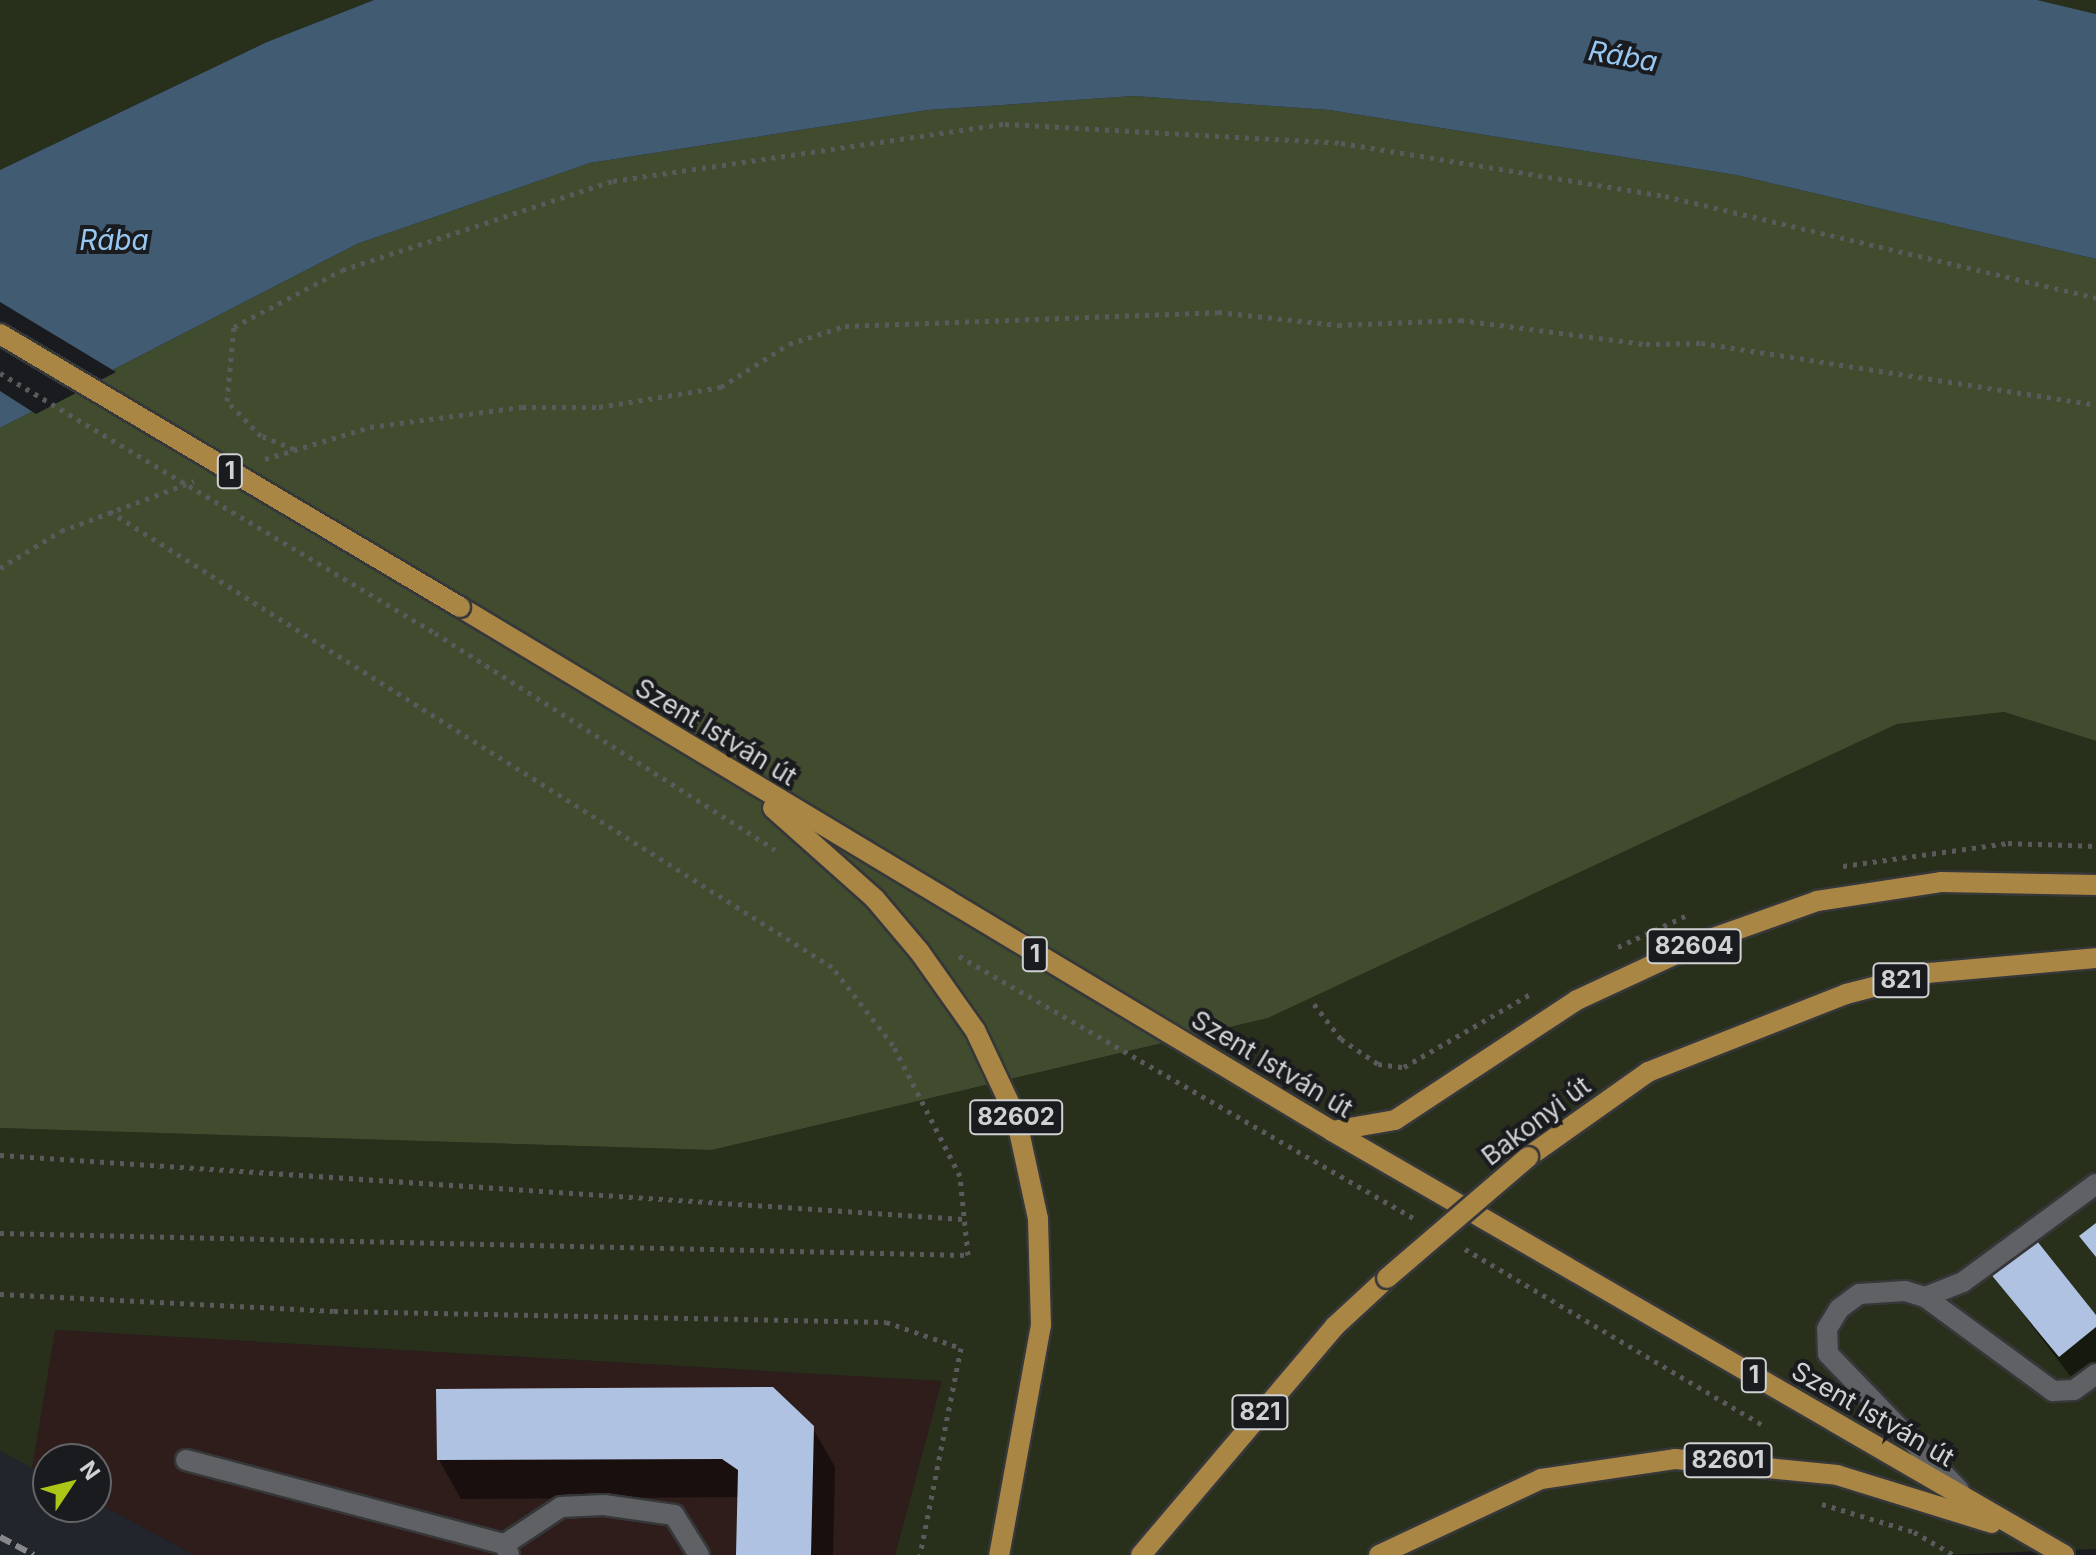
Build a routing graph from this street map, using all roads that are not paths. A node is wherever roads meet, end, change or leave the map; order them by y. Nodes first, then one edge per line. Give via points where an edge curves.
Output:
1 (0, 334) edge
2 (737, 776) junction
3 (2096, 885) edge
4 (2096, 958) edge
5 (1332, 1131) junction
6 (2096, 1184) edge
7 (1925, 1297) junction
8 (2096, 1374) edge
9 (186, 1460) dead end
10 (1968, 1499) junction
11 (2031, 1536) junction
12 (507, 1550) edge
13 (699, 1555) edge
14 (999, 1555) edge
15 (1141, 1555) edge
16 (1379, 1555) edge
17 (2064, 1555) edge

1 - 2 main road, Szent István út / 1, bridge
2 - 5 main road, Szent István út / 1
2 - 14 main road, 82602 via 875,899 919,951 975,1030 1016,1117 1038,1219 1041,1325
3 - 5 main road, 82604 via 1941,882 1817,901 1702,942 1577,1000 1395,1120
4 - 15 main road, Bakonyi út / 821, bridge via 1928,973 1846,994 1648,1072 1528,1157 1335,1326
5 - 10 main road, Szent István út / 1
6 - 7 lane via 1963,1282
7 - 8 lane via 2053,1391 2074,1390
7 - 10 lane via 1859,1294 1827,1329 1828,1354
9 - 12 lane
10 - 11 main road, Szent István út / 1
11 - 16 main road, 82601 via 1837,1475 1675,1459 1541,1479
11 - 17 main road, Szent István út / 1
12 - 13 lane via 561,1507 604,1505 674,1515

